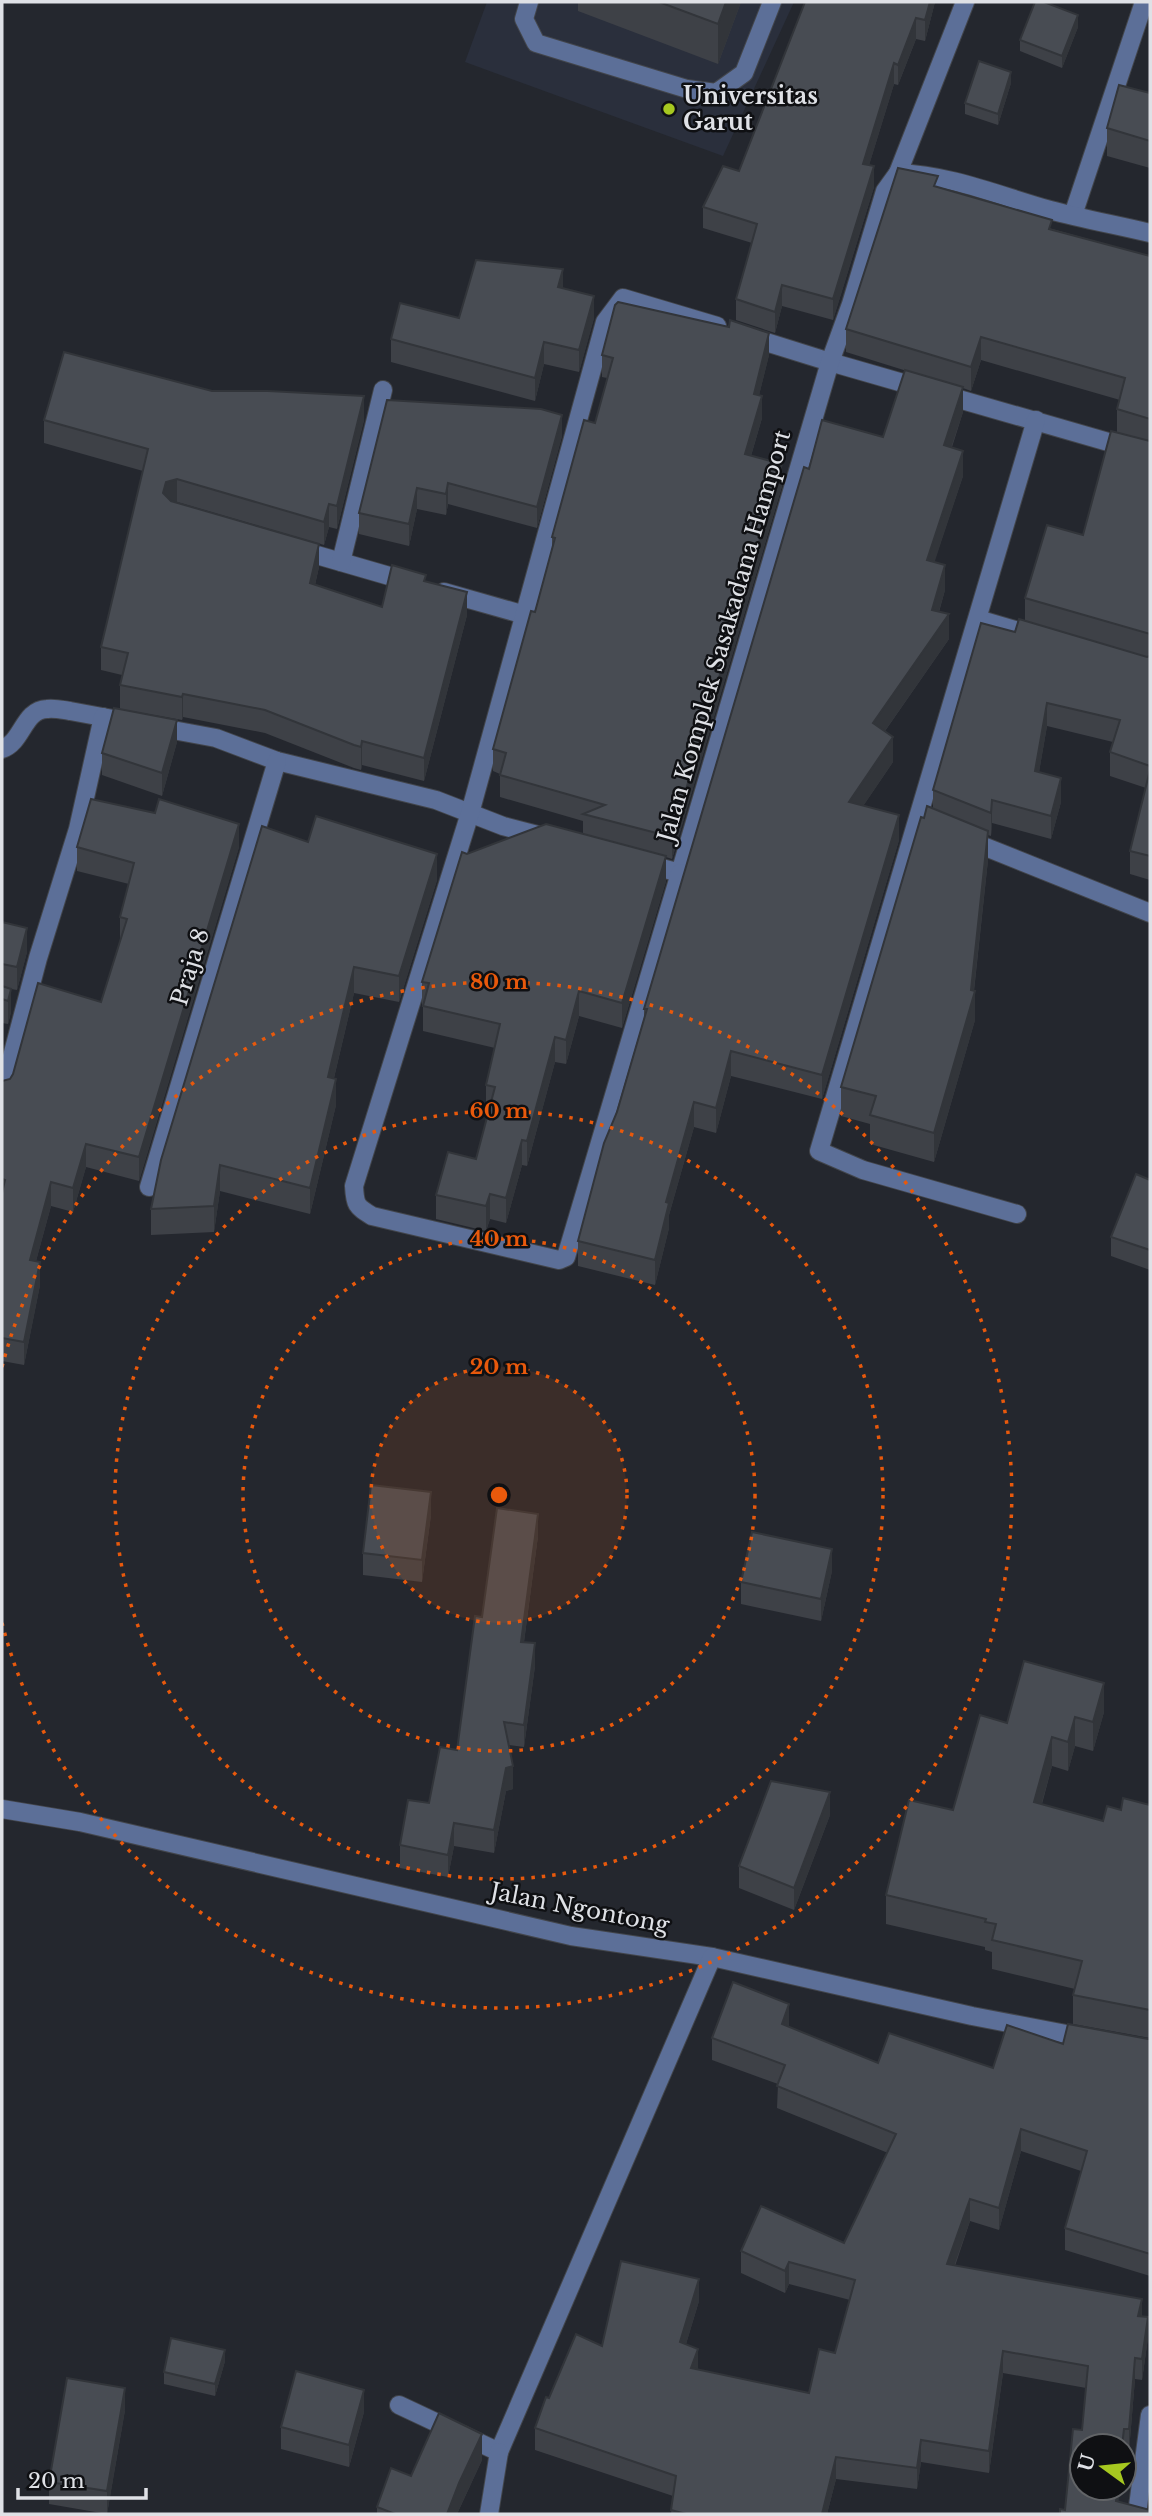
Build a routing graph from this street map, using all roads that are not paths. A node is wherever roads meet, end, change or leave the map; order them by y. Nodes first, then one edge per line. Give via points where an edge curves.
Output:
1 (529, 2) edge
2 (772, 2) edge
3 (965, 2) edge
4 (1144, 2) edge
5 (898, 173) junction
6 (1073, 215) junction
7 (1150, 233) edge
8 (830, 362) junction
9 (383, 390) dead end
10 (1036, 420) junction
11 (1150, 454) edge
12 (277, 543) edge
13 (341, 562) junction
14 (525, 615) junction
15 (978, 619) junction
16 (1057, 642) edge
17 (103, 717) junction
18 (2, 749) edge
19 (277, 761) junction
20 (470, 813) junction
21 (956, 835) edge
22 (566, 843) edge
23 (629, 860) edge
24 (680, 873) junction
25 (1150, 913) edge
26 (2, 1094) edge
27 (149, 1187) dead end
28 (1017, 1214) dead end
29 (2, 1809) edge
30 (712, 1957) junction
31 (1109, 2042) edge
32 (399, 2405) dead end
33 (1150, 2416) edge
34 (499, 2452) junction
35 (1145, 2486) edge
36 (489, 2514) edge
37 (1137, 2514) edge

1 - 2 street via 524,19 536,43 687,89 716,93 744,73
3 - 5 street, Jalan Komplek Sasakadana Hamport
4 - 6 street
5 - 6 street via 976,187
5 - 8 street, Jalan Komplek Sasakadana Hamport via 885,191
6 - 7 street
8 - 10 street
8 - 14 street via 622,299 605,322
8 - 24 street, Jalan Komplek Sasakadana Hamport
9 - 13 street
10 - 11 street
10 - 15 street
12 - 13 street
13 - 14 street
14 - 20 street
15 - 16 street
15 - 28 street via 924,822 819,1151 863,1170
17 - 18 street via 46,708 34,713 17,738
17 - 19 street via 216,738
17 - 26 street via 78,829 20,1003
19 - 20 street via 436,800
19 - 27 street, Praja 8
20 - 22 street
20 - 24 street via 354,1186 358,1207 372,1216 559,1260 566,1257
21 - 25 street
23 - 24 street, Jalan Komplek Sasakadana Hamport
29 - 30 street, Jalan Ngontong via 80,1822 571,1936
30 - 31 street, Jalan Ngontong
30 - 34 street
32 - 34 street
33 - 35 street
34 - 36 street
35 - 37 street

